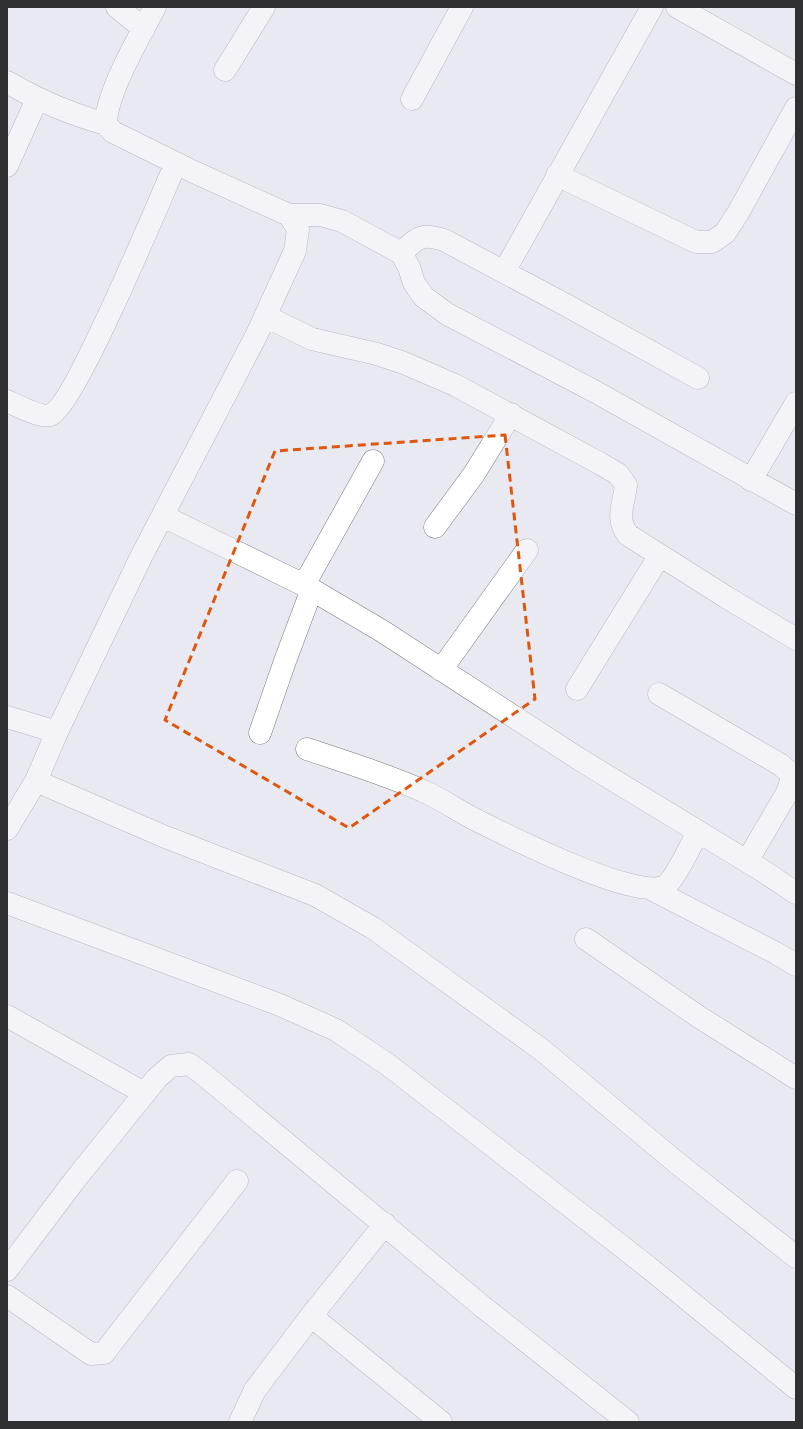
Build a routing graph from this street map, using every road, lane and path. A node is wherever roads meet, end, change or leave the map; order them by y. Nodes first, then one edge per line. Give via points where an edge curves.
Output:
1 (117, 7) edge
2 (155, 7) edge
3 (264, 7) edge
4 (462, 7) edge
5 (652, 7) edge
6 (677, 7) edge
7 (144, 29) junction
8 (226, 70) dead end
9 (796, 74) edge
10 (7, 82) edge
11 (37, 99) junction
12 (412, 99) dead end
13 (796, 108) edge
14 (106, 124) junction
15 (176, 163) junction
16 (7, 166) edge
17 (557, 175) junction
18 (289, 214) junction
19 (402, 253) junction
20 (504, 272) junction
21 (265, 316) junction
22 (698, 378) dead end
23 (7, 401) edge
24 (796, 402) edge
25 (512, 414) junction
26 (373, 461) dead end
27 (751, 480) junction
28 (796, 504) edge
29 (163, 516) junction
30 (435, 527) dead end
31 (527, 550) dead end
32 (660, 555) junction
33 (308, 587) junction
34 (796, 638) edge
35 (442, 670) junction
36 (577, 689) dead end
37 (659, 694) dead end
38 (7, 716) edge
39 (57, 732) junction
40 (260, 733) dead end
41 (307, 749) dead end
42 (36, 780) junction
43 (7, 829) edge
44 (698, 832) junction
45 (747, 861) junction
46 (651, 889) junction
47 (796, 893) edge
48 (7, 903) edge
49 (586, 939) dead end
50 (796, 965) edge
51 (7, 1016) edge
52 (796, 1078) edge
53 (144, 1093) junction
54 (237, 1182) dead end
55 (384, 1224) junction
56 (796, 1257) edge
57 (7, 1270) edge
58 (7, 1296) edge
59 (311, 1316) junction
60 (796, 1388) edge
61 (626, 1421) edge
62 (240, 1422) edge
63 (441, 1422) edge

1 - 7 street
2 - 7 street
3 - 8 street
4 - 12 street
5 - 17 street
6 - 9 street
7 - 14 street via 112,97 106,114
10 - 11 street
11 - 14 street via 69,113
11 - 16 street
13 - 17 street via 738,213 725,233 712,242 696,242
14 - 15 street via 113,132
15 - 18 street
15 - 23 street via 90,353 55,413 48,416 38,414
17 - 20 street
18 - 19 street via 320,214 342,221
18 - 21 street via 298,229 295,251
19 - 20 street via 417,238 428,235 444,240
19 - 27 street via 414,282 424,297 447,314 594,391
20 - 22 street
21 - 25 street via 312,340 377,354 404,363
21 - 29 street
24 - 27 street
25 - 30 street via 474,474
25 - 32 street via 618,474 626,485 621,525 628,535
26 - 33 street
27 - 28 street
29 - 33 street
29 - 39 street
31 - 35 street
32 - 34 street
32 - 36 street
33 - 35 street
33 - 40 street
35 - 44 street via 578,759
37 - 45 street via 781,765 790,773 791,781 787,793
38 - 39 street
39 - 42 street
41 - 46 street via 424,791 476,820 597,875
42 - 43 street
42 - 56 street via 163,836 314,895 373,928 542,1050 677,1163
44 - 45 street
44 - 46 street via 666,885
45 - 47 street
46 - 50 street via 776,952
48 - 60 street via 258,996 336,1030 387,1064 502,1153 648,1267
49 - 52 street via 699,1017
51 - 53 street
53 - 55 street via 171,1066 189,1064
53 - 57 street
54 - 58 street via 104,1353 91,1354
55 - 59 street
55 - 61 street
59 - 62 street via 255,1390
59 - 63 street

